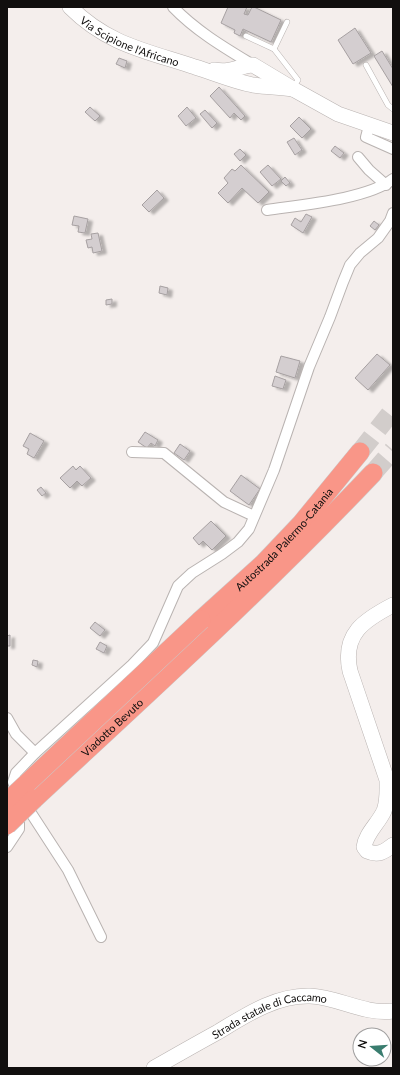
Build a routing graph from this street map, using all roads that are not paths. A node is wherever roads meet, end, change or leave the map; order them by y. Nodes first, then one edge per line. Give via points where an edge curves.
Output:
1 (70, 7) edge
2 (173, 7) edge
3 (287, 22) dead end
4 (246, 36) dead end
5 (224, 47) junction
6 (274, 50) junction
7 (254, 65) junction
8 (366, 65) dead end
9 (196, 67) junction
10 (215, 70) junction
11 (230, 79) junction
12 (293, 89) junction
13 (393, 110) edge
14 (380, 127) edge
15 (393, 133) edge
16 (393, 149) edge
17 (358, 157) dead end
18 (389, 182) edge
19 (267, 210) dead end
20 (393, 213) edge
21 (132, 452) dead end
22 (360, 452) tunnel mouth
23 (373, 473) tunnel mouth
24 (254, 516) junction
25 (393, 605) edge
26 (209, 625) junction
27 (7, 718) edge
28 (35, 753) junction
29 (13, 798) edge
30 (7, 825) edge
31 (393, 845) edge
32 (7, 847) edge
33 (101, 937) dead end
34 (393, 1011) edge
35 (154, 1068) edge

1 - 9 main road, Via Scipione l'Africano via 110,38
2 - 5 street
3 - 6 lane
4 - 6 lane
5 - 7 street
5 - 10 street via 228,63 223,69
6 - 12 lane via 298,80
7 - 10 main road via 229,71
7 - 11 main road via 250,74
7 - 12 main road
8 - 13 lane
9 - 10 main road
9 - 11 main road
11 - 12 main road via 255,85
12 - 14 main road via 338,114
14 - 15 main road
14 - 16 street via 366,137
17 - 18 street via 369,170
18 - 19 street via 368,192
20 - 24 street via 378,238 350,265 309,367 274,470
21 - 24 street via 164,453 224,502
22 - 26 highway, Autostrada Palermo-Catania via 301,524
23 - 26 highway, Autostrada Palermo-Catania via 309,539
24 - 28 street via 249,528 238,542 192,573 178,586 153,643
25 - 31 main road via 361,624 351,640 347,660 386,780 384,811 368,835 364,847 367,852 379,854
26 - 29 highway, Viadotto Bevuto, bridge
26 - 30 highway, Viadotto Bevuto, bridge
27 - 28 street via 16,734
28 - 29 street via 16,773
29 - 32 street via 19,829
29 - 33 street via 68,870
34 - 35 main road, Strada statale di Caccamo via 370,1010 324,997 290,997 254,1010

